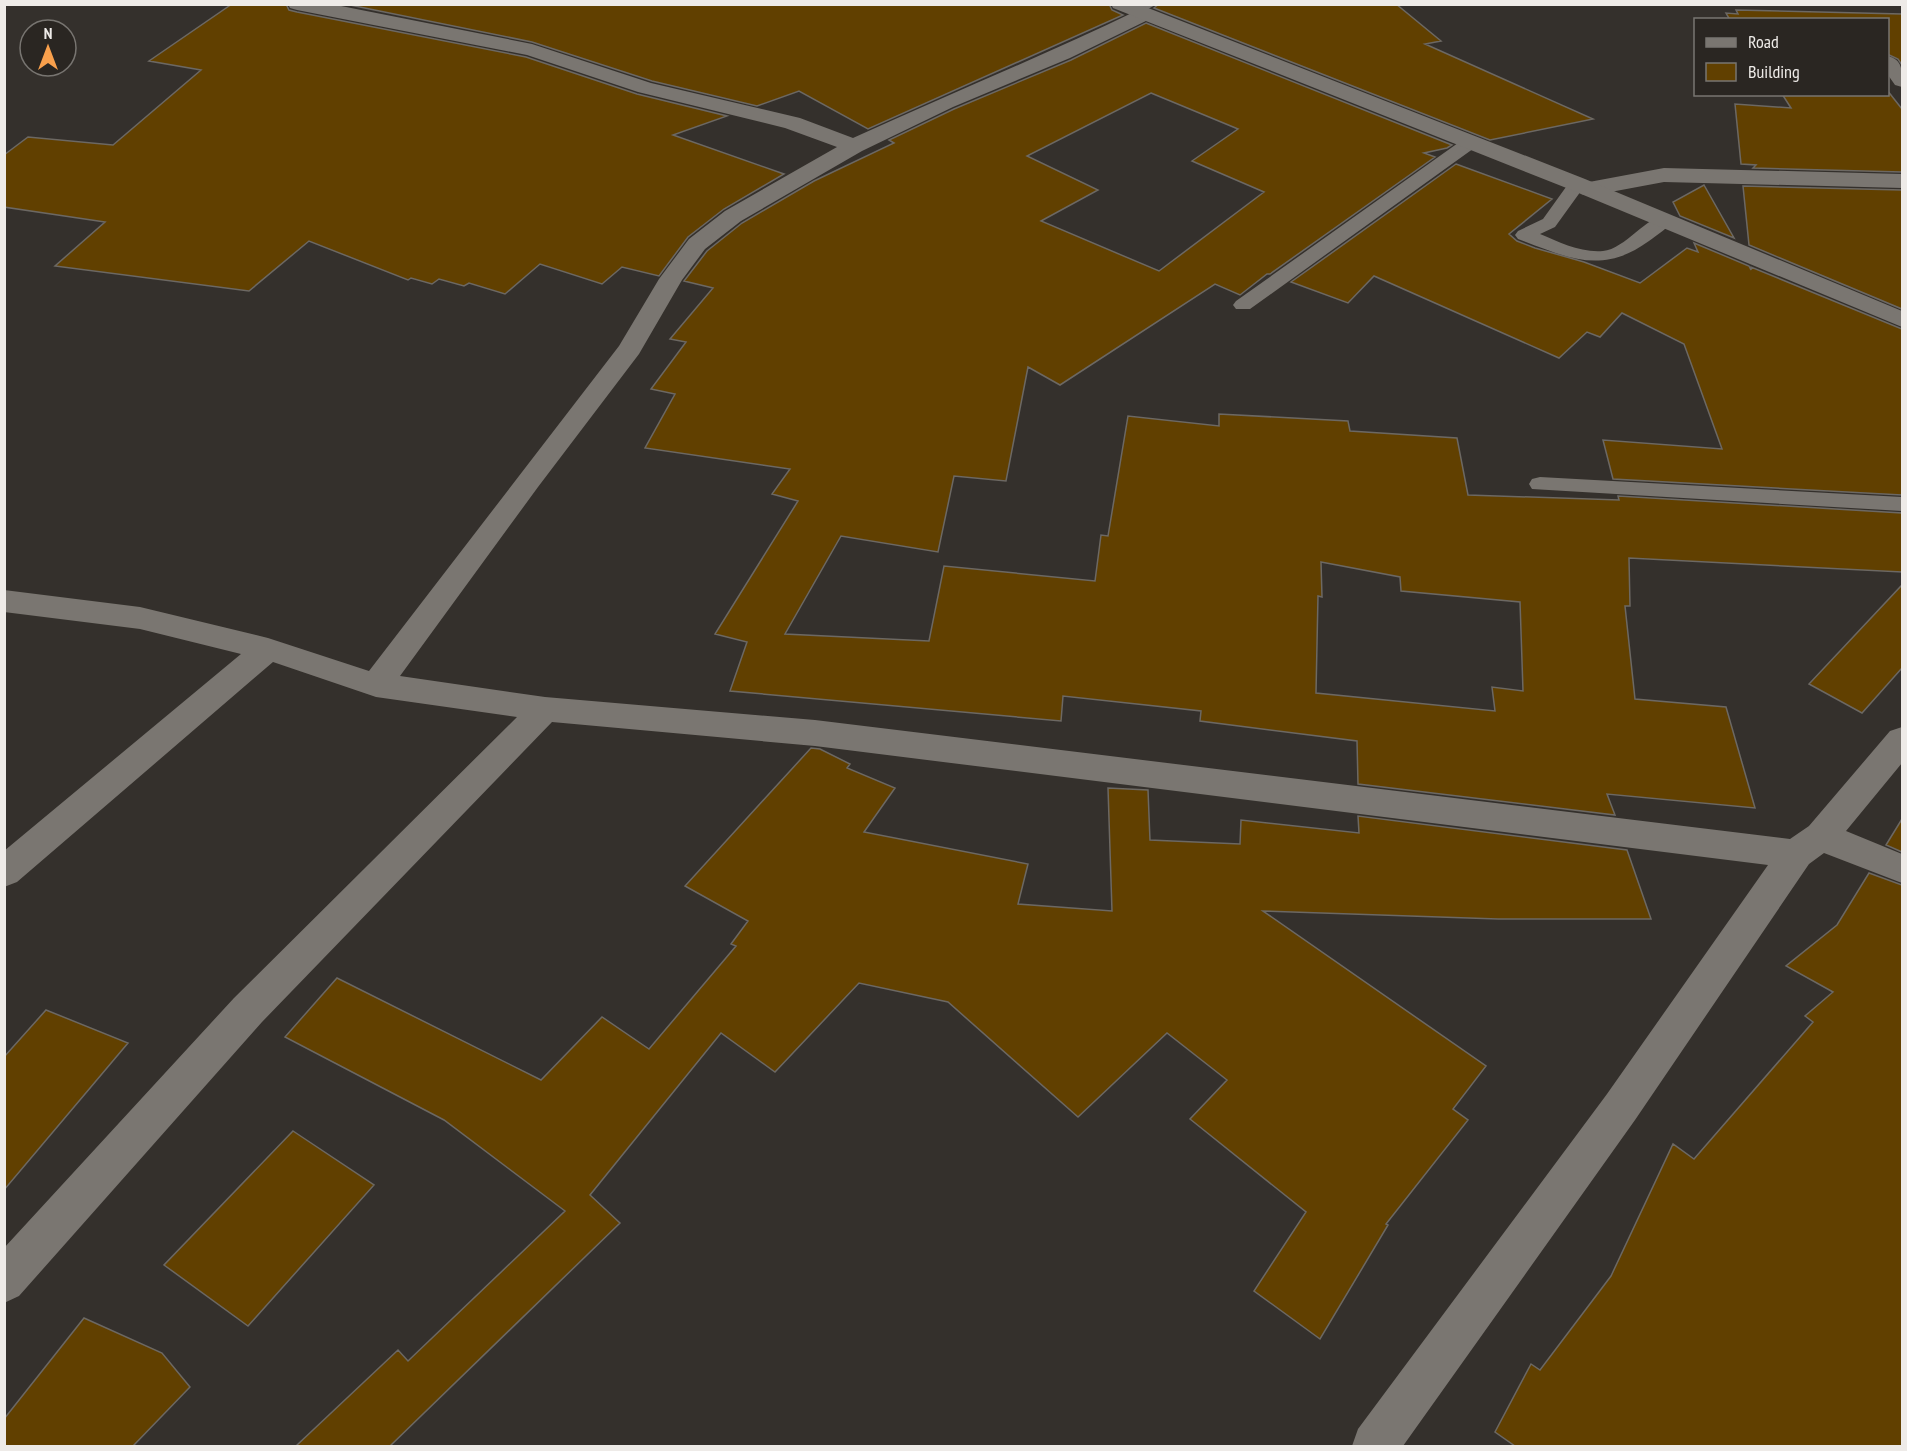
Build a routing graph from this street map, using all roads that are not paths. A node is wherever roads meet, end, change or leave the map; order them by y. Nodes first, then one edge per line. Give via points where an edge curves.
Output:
1 (297, 4) edge
2 (1137, 9) edge
3 (1889, 65) edge
4 (1902, 81) edge
5 (1471, 142) junction
6 (854, 146) junction
7 (1902, 181) edge
8 (1583, 186) junction
9 (1665, 220) junction
10 (1243, 305) dead end
11 (1902, 320) edge
12 (1540, 484) dead end
13 (1902, 504) edge
14 (4, 602) edge
15 (268, 649) junction
16 (376, 685) junction
17 (545, 710) junction
18 (1902, 740) edge
19 (1808, 845) junction
20 (1902, 869) edge
21 (4, 872) edge
22 (4, 1281) edge
23 (1375, 1446) edge

1 - 6 street via 532,50 645,88 792,123
2 - 5 street
2 - 6 street via 1063,54
3 - 4 street
5 - 8 street
5 - 10 lane
6 - 16 street via 733,216 697,244 671,279 630,349
7 - 8 street via 1664,175
8 - 9 street
8 - 9 lane via 1549,223 1524,235 1585,256 1602,257 1615,254
9 - 11 street
12 - 13 lane
14 - 15 street via 140,618
15 - 16 street
15 - 21 street
16 - 17 street
17 - 19 street via 815,733
17 - 22 street via 248,1011
18 - 19 street
19 - 20 street
19 - 23 street

